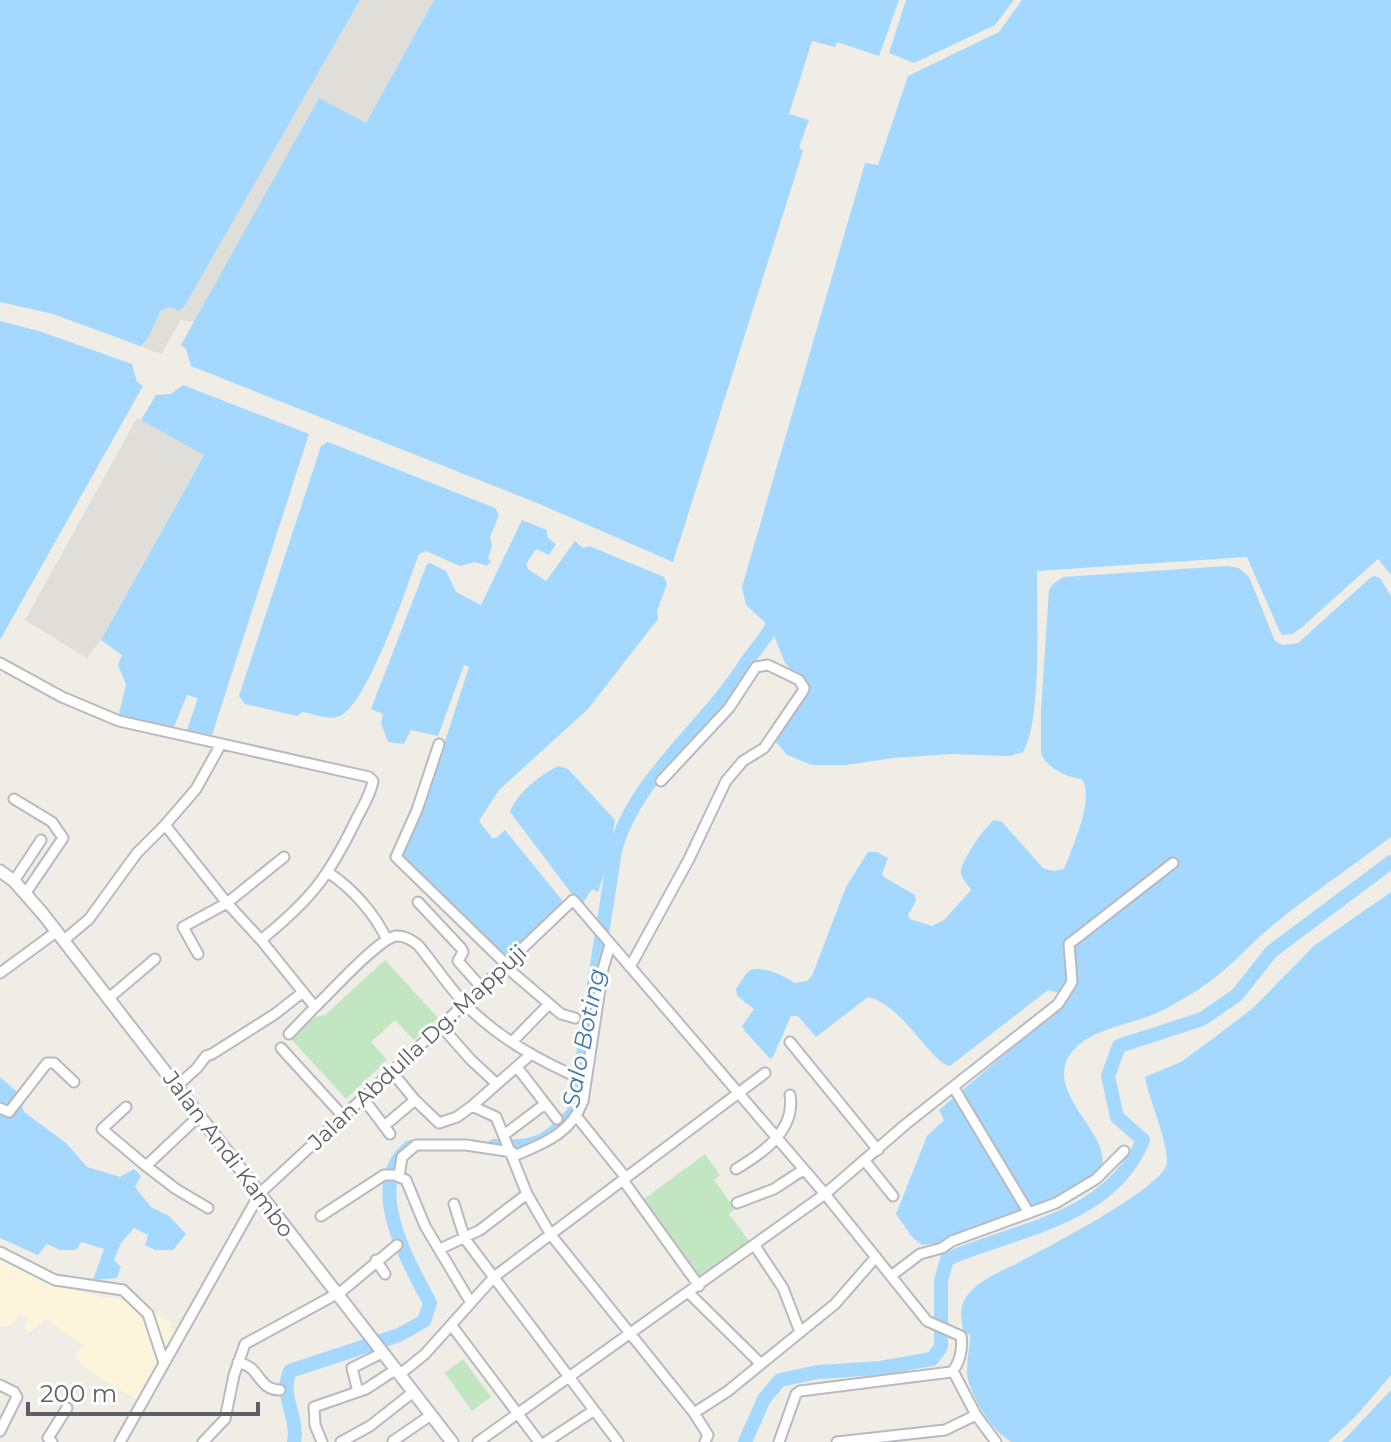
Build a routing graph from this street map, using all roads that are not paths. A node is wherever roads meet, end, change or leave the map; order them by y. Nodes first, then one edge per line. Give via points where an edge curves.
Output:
1 (0, 663) edge
2 (221, 744) junction
3 (439, 744) dead end
4 (661, 781) dead end
5 (14, 799) dead end
6 (165, 825) junction
7 (41, 840) dead end
8 (284, 857) dead end
9 (1173, 863) dead end
10 (1, 873) edge
11 (329, 873) junction
12 (14, 881) junction
13 (25, 894) junction
14 (418, 902) dead end
15 (227, 903) junction
16 (59, 936) junction
17 (261, 940) junction
18 (387, 940) junction
19 (609, 944) junction
20 (198, 954) dead end
21 (155, 959) dead end
22 (506, 965) junction
23 (630, 967) junction
24 (0, 973) edge
25 (482, 988) junction
26 (303, 992) junction
27 (109, 998) junction
28 (465, 1003) junction
29 (549, 1004) junction
30 (315, 1007) junction
31 (575, 1018) dead end
32 (441, 1026) junction
33 (289, 1034) dead end
34 (512, 1042) junction
35 (790, 1042) dead end
36 (281, 1048) dead end
37 (530, 1055) junction
38 (517, 1067) junction
39 (392, 1072) junction
40 (765, 1073) dead end
41 (581, 1079) junction
42 (74, 1082) dead end
43 (497, 1084) junction
44 (177, 1086) junction
45 (954, 1088) junction
46 (739, 1094) junction
47 (790, 1095) dead end
48 (363, 1098) junction
49 (415, 1100) junction
50 (545, 1104) junction
51 (472, 1106) junction
52 (126, 1107) dead end
53 (0, 1108) edge
54 (200, 1115) junction
55 (342, 1115) junction
56 (577, 1117) junction
57 (557, 1119) dead end
58 (389, 1122) dead end
59 (390, 1134) dead end
60 (505, 1137) junction
61 (777, 1139) junction
62 (878, 1150) junction
63 (1124, 1151) dead end
64 (512, 1153) junction
65 (865, 1161) junction
66 (146, 1166) junction
67 (736, 1169) dead end
68 (803, 1170) junction
69 (393, 1176) junction
70 (625, 1179) junction
71 (260, 1193) junction
72 (527, 1194) junction
73 (825, 1194) junction
74 (893, 1196) dead end
75 (737, 1203) dead end
76 (454, 1204) dead end
77 (208, 1208) dead end
78 (1029, 1213) junction
79 (321, 1216) dead end
80 (551, 1235) junction
81 (465, 1239) junction
82 (397, 1245) dead end
83 (755, 1246) junction
84 (440, 1249) junction
85 (0, 1252) edge
86 (876, 1257) junction
87 (376, 1260) junction
88 (385, 1274) dead end
89 (891, 1276) junction
90 (494, 1277) junction
91 (699, 1286) junction
92 (689, 1293) junction
93 (335, 1294) junction
94 (471, 1303) junction
95 (452, 1326) junction
96 (800, 1332) junction
97 (632, 1334) junction
98 (378, 1349) junction
99 (238, 1362) junction
100 (164, 1363) junction
101 (761, 1364) junction
102 (953, 1371) junction
103 (397, 1373) junction
104 (569, 1379) junction
105 (0, 1385) edge
106 (280, 1390) dead end
107 (358, 1392) junction
108 (412, 1393) junction
109 (67, 1408) dead end
110 (593, 1411) junction
111 (694, 1413) junction
112 (431, 1415) junction
113 (518, 1415) junction
114 (976, 1415) junction
115 (0, 1431) edge
116 (362, 1437) edge
117 (448, 1440) edge
118 (884, 1440) edge
119 (393, 1441) edge
120 (52, 1442) edge
121 (120, 1442) edge
122 (203, 1442) edge
123 (322, 1442) edge
124 (341, 1442) edge
125 (478, 1442) edge
126 (539, 1442) edge
127 (546, 1442) edge
128 (618, 1442) edge
129 (705, 1442) edge
130 (779, 1442) edge
131 (837, 1442) edge
132 (996, 1442) edge

1 - 2 street via 119,721
2 - 6 street via 196,789
2 - 11 street via 373,781
3 - 22 street via 396,857
4 - 23 street via 729,708 756,667 768,665 802,684 803,691 764,748 726,781
5 - 13 street via 52,822 63,838
6 - 15 street
6 - 16 street via 137,853 89,919
7 - 12 street
8 - 15 street
9 - 45 street via 1069,944 1072,982 1058,1004
10 - 12 street, Jalan Andi Kambo
11 - 17 street
11 - 18 street via 377,920
12 - 13 street, Jalan Andi Kambo
13 - 16 street, Jalan Andi Kambo
14 - 25 street via 461,948 458,961
15 - 17 street
15 - 20 street via 183,927
16 - 24 street
16 - 27 street, Jalan Andi Kambo
17 - 26 street
18 - 28 street via 402,936 418,945
18 - 30 street
19 - 22 street, Jalan Abdulla Dg. Mappuji via 573,900
19 - 23 street
19 - 41 street
21 - 27 street
22 - 25 street, Jalan Abdulla Dg. Mappuji
22 - 29 street
23 - 46 street
25 - 28 street, Jalan Abdulla Dg. Mappuji
26 - 30 street
26 - 44 street via 206,1056
27 - 44 street, Jalan Andi Kambo
28 - 32 street, Jalan Abdulla Dg. Mappuji
28 - 34 street
29 - 31 street
29 - 34 street
30 - 33 street
32 - 39 street, Jalan Abdulla Dg. Mappuji
32 - 43 street
34 - 37 street
35 - 62 street
36 - 55 street
37 - 38 street
37 - 41 street
38 - 43 street
38 - 50 street
39 - 48 street, Jalan Abdulla Dg. Mappuji
39 - 49 street
40 - 46 street
41 - 56 street via 583,1101
42 - 53 street via 54,1063 47,1063 9,1112
43 - 51 street
44 - 54 street, Jalan Andi Kambo
45 - 62 street
45 - 78 street
46 - 61 street
46 - 70 street
47 - 61 street via 791,1111
48 - 55 street, Jalan Abdulla Dg. Mappuji
48 - 59 street
49 - 51 street via 439,1123
49 - 58 street
50 - 57 street
50 - 60 street
51 - 60 street via 495,1115
52 - 66 street via 102,1129
54 - 66 street
54 - 71 street, Jalan Andi Kambo
55 - 71 street, Jalan Abdulla Dg. Mappuji
56 - 64 street via 555,1138
56 - 70 street
60 - 64 street
61 - 67 street
61 - 68 street
62 - 65 street
63 - 78 street via 1091,1183
64 - 69 street via 419,1144 402,1157
64 - 72 street
65 - 73 street
65 - 74 street
66 - 77 street
68 - 73 street
68 - 75 street via 774,1189
69 - 79 street
69 - 84 street via 406,1180
70 - 80 street
70 - 91 street
71 - 93 street, Jalan Andi Kambo
71 - 100 street, Jalan Abdulla Dg. Mappuji
72 - 80 street
72 - 81 street
73 - 83 street
73 - 86 street
76 - 81 street
78 - 89 street via 920,1254
80 - 90 street
80 - 97 street
81 - 84 street
81 - 90 street
82 - 87 street
83 - 91 street
83 - 96 street via 783,1288
84 - 94 street
85 - 100 street via 55,1280 123,1290 148,1314
86 - 89 street
86 - 96 street via 846,1294
87 - 88 street
87 - 93 street
89 - 102 street via 930,1323 961,1336
90 - 94 street
90 - 104 street
91 - 92 street
92 - 97 street
92 - 101 street
93 - 98 street, Jalan Andi Kambo
93 - 99 street via 248,1341
94 - 95 street
95 - 103 street
95 - 113 street
96 - 101 street
97 - 104 street
97 - 111 street
98 - 103 street, Jalan Andi Kambo
98 - 107 street via 351,1369
99 - 106 street
99 - 122 street via 225,1419
100 - 121 street, Jalan Abdulla Dg. Mappuji
101 - 111 street
102 - 114 street
102 - 130 street via 800,1391 790,1404
103 - 107 street
103 - 108 street, Jalan Andi Kambo
104 - 110 street
104 - 113 street
105 - 115 street via 17,1397
107 - 123 street via 314,1407
108 - 112 street, Jalan Andi Kambo
108 - 116 street
109 - 120 street via 48,1438
110 - 127 street
110 - 128 street
111 - 129 street via 708,1435
112 - 117 street, Jalan Andi Kambo
112 - 119 street
113 - 125 street
113 - 126 street
114 - 118 street via 945,1430
114 - 132 street
116 - 124 street
118 - 131 street

